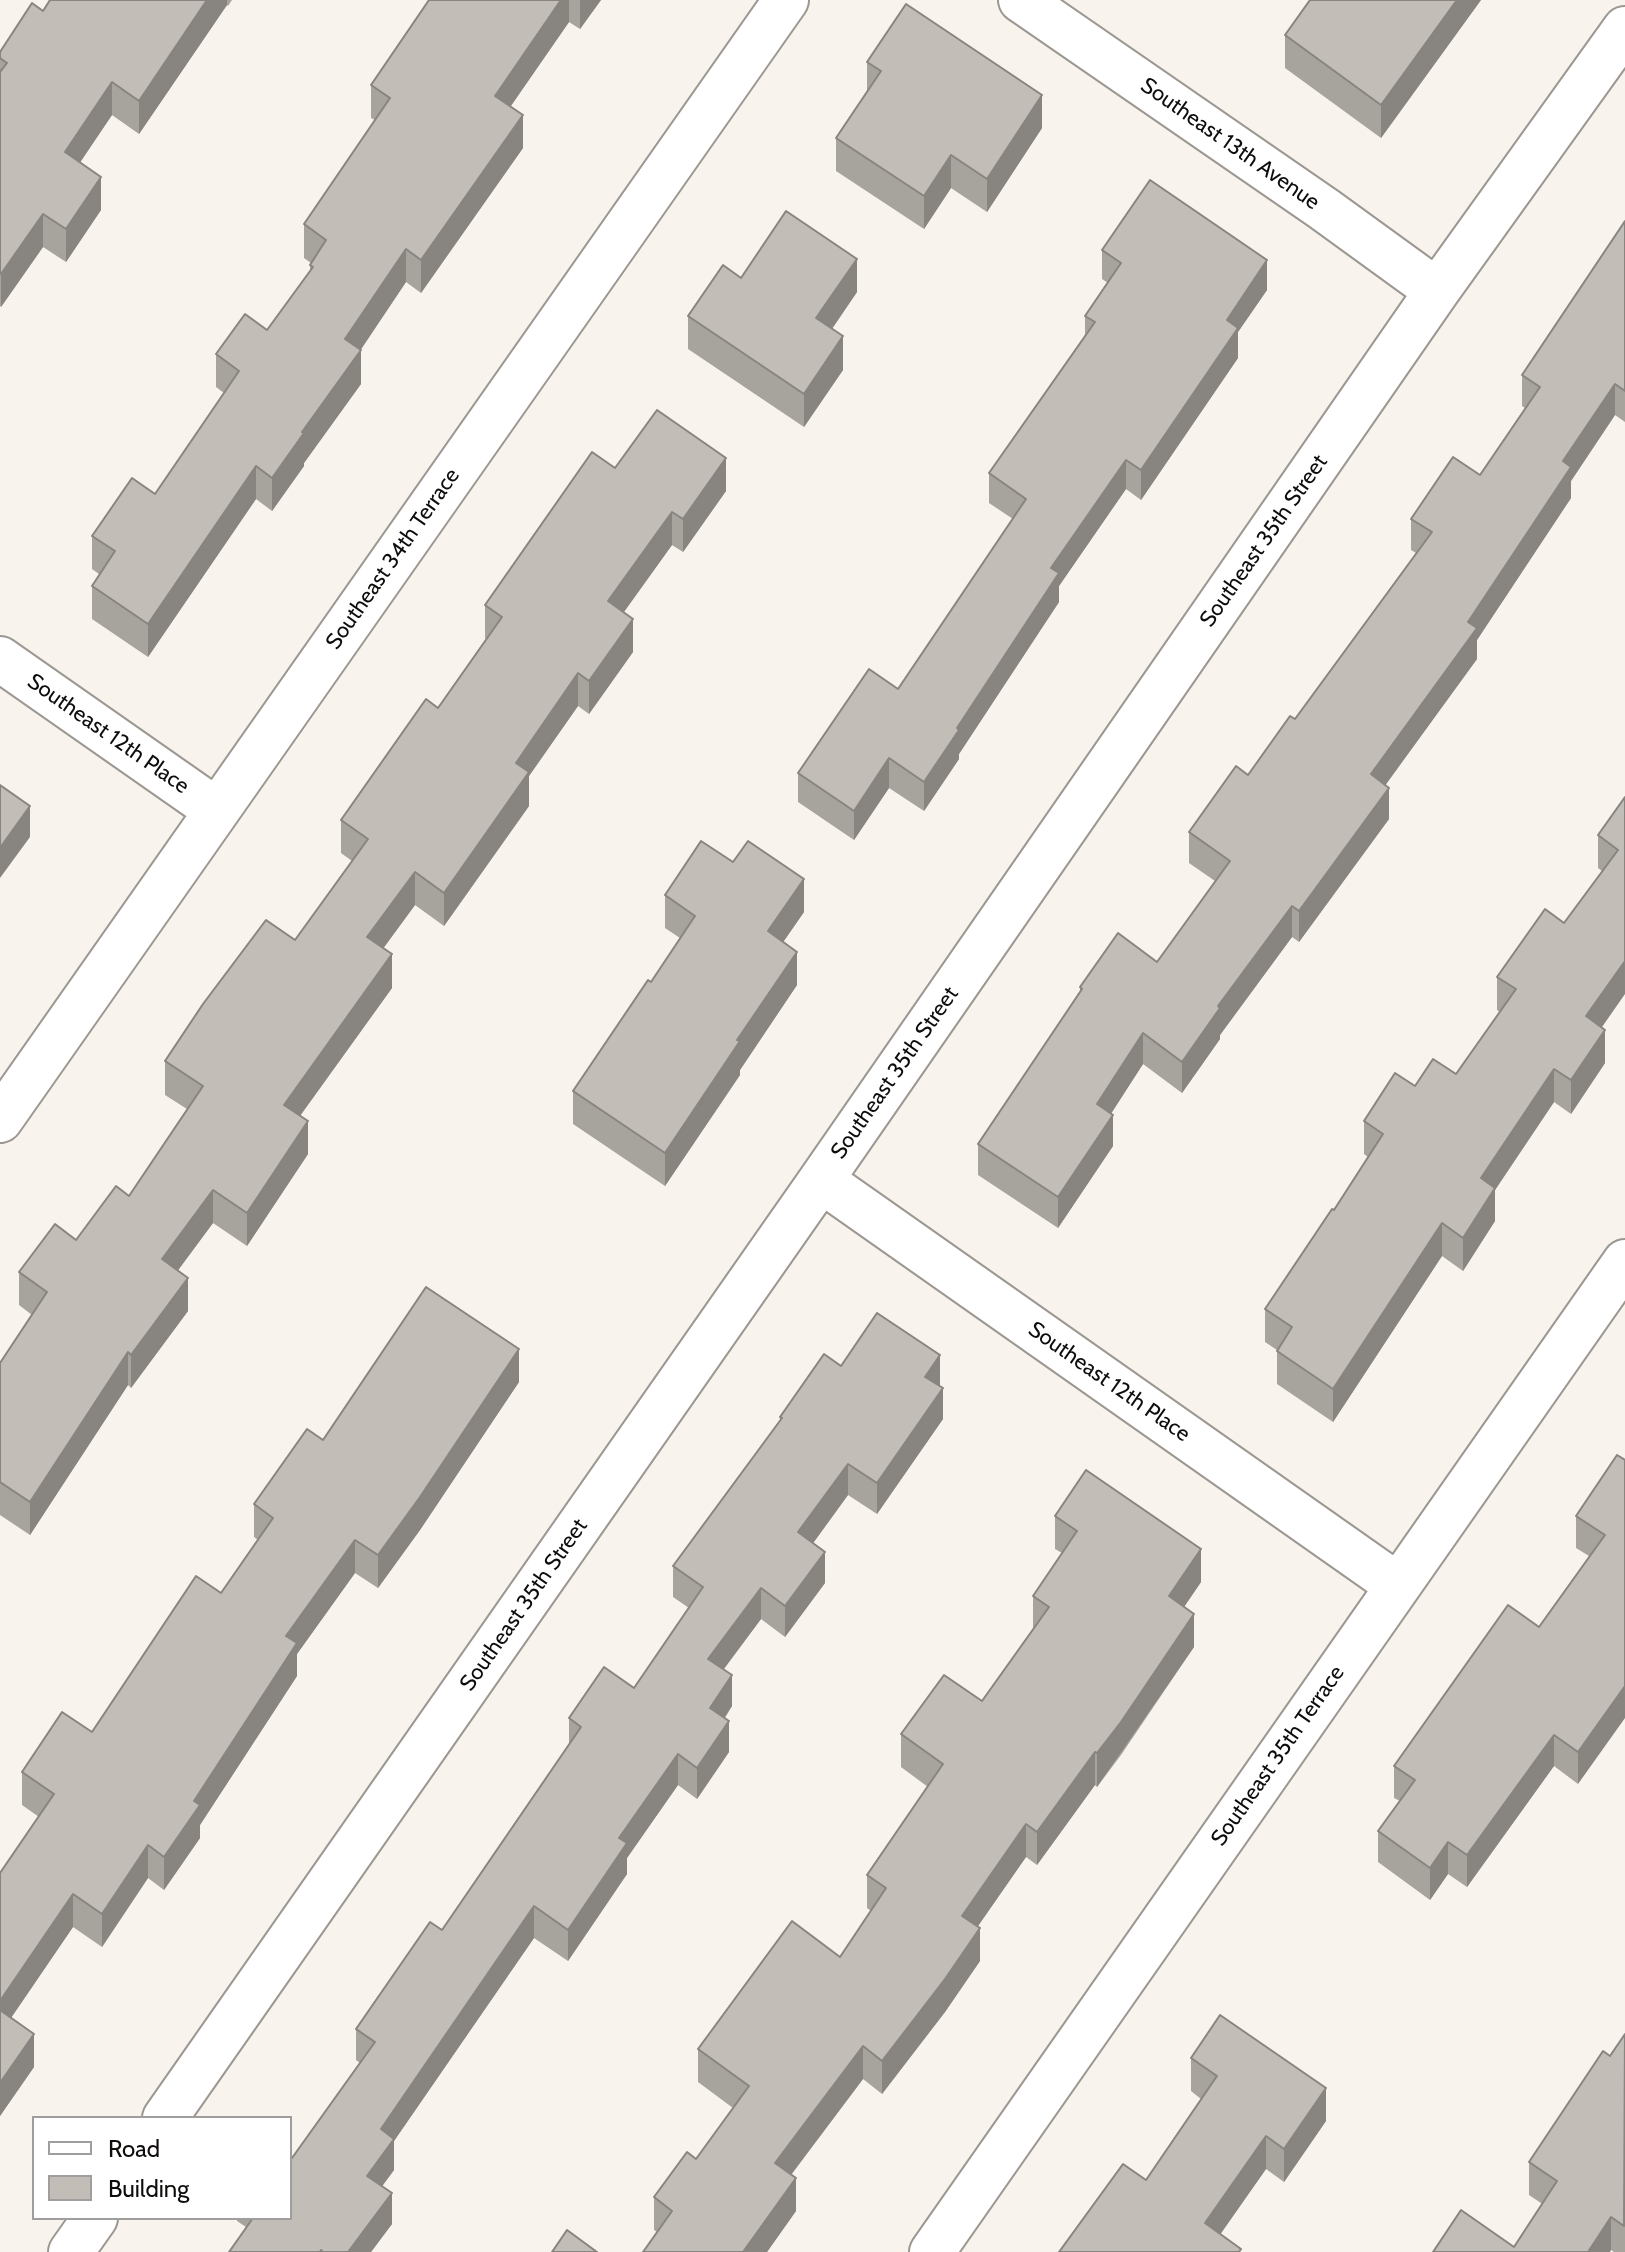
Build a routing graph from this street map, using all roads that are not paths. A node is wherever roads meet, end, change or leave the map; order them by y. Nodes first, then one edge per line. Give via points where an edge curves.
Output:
1 (786, 0) edge
2 (1021, 0) edge
3 (1625, 29) edge
4 (1437, 291) junction
5 (0, 659) edge
6 (216, 810) junction
7 (0, 1120) edge
8 (821, 1180) junction
9 (1625, 1262) edge
10 (1397, 1585) junction
11 (166, 2116) edge
12 (94, 2220) edge
13 (71, 2252) edge
14 (932, 2252) edge

1 - 6 street, Southeast 34th Terrace
2 - 4 street, Southeast 13th Avenue
3 - 4 street, Southeast 35th Street
4 - 8 street, Southeast 35th Street
5 - 6 street, Southeast 12th Place
6 - 7 street, Southeast 34th Terrace
8 - 10 street, Southeast 12th Place
8 - 11 street, Southeast 35th Street
9 - 10 street, Southeast 35th Terrace
10 - 14 street, Southeast 35th Terrace
12 - 13 street

